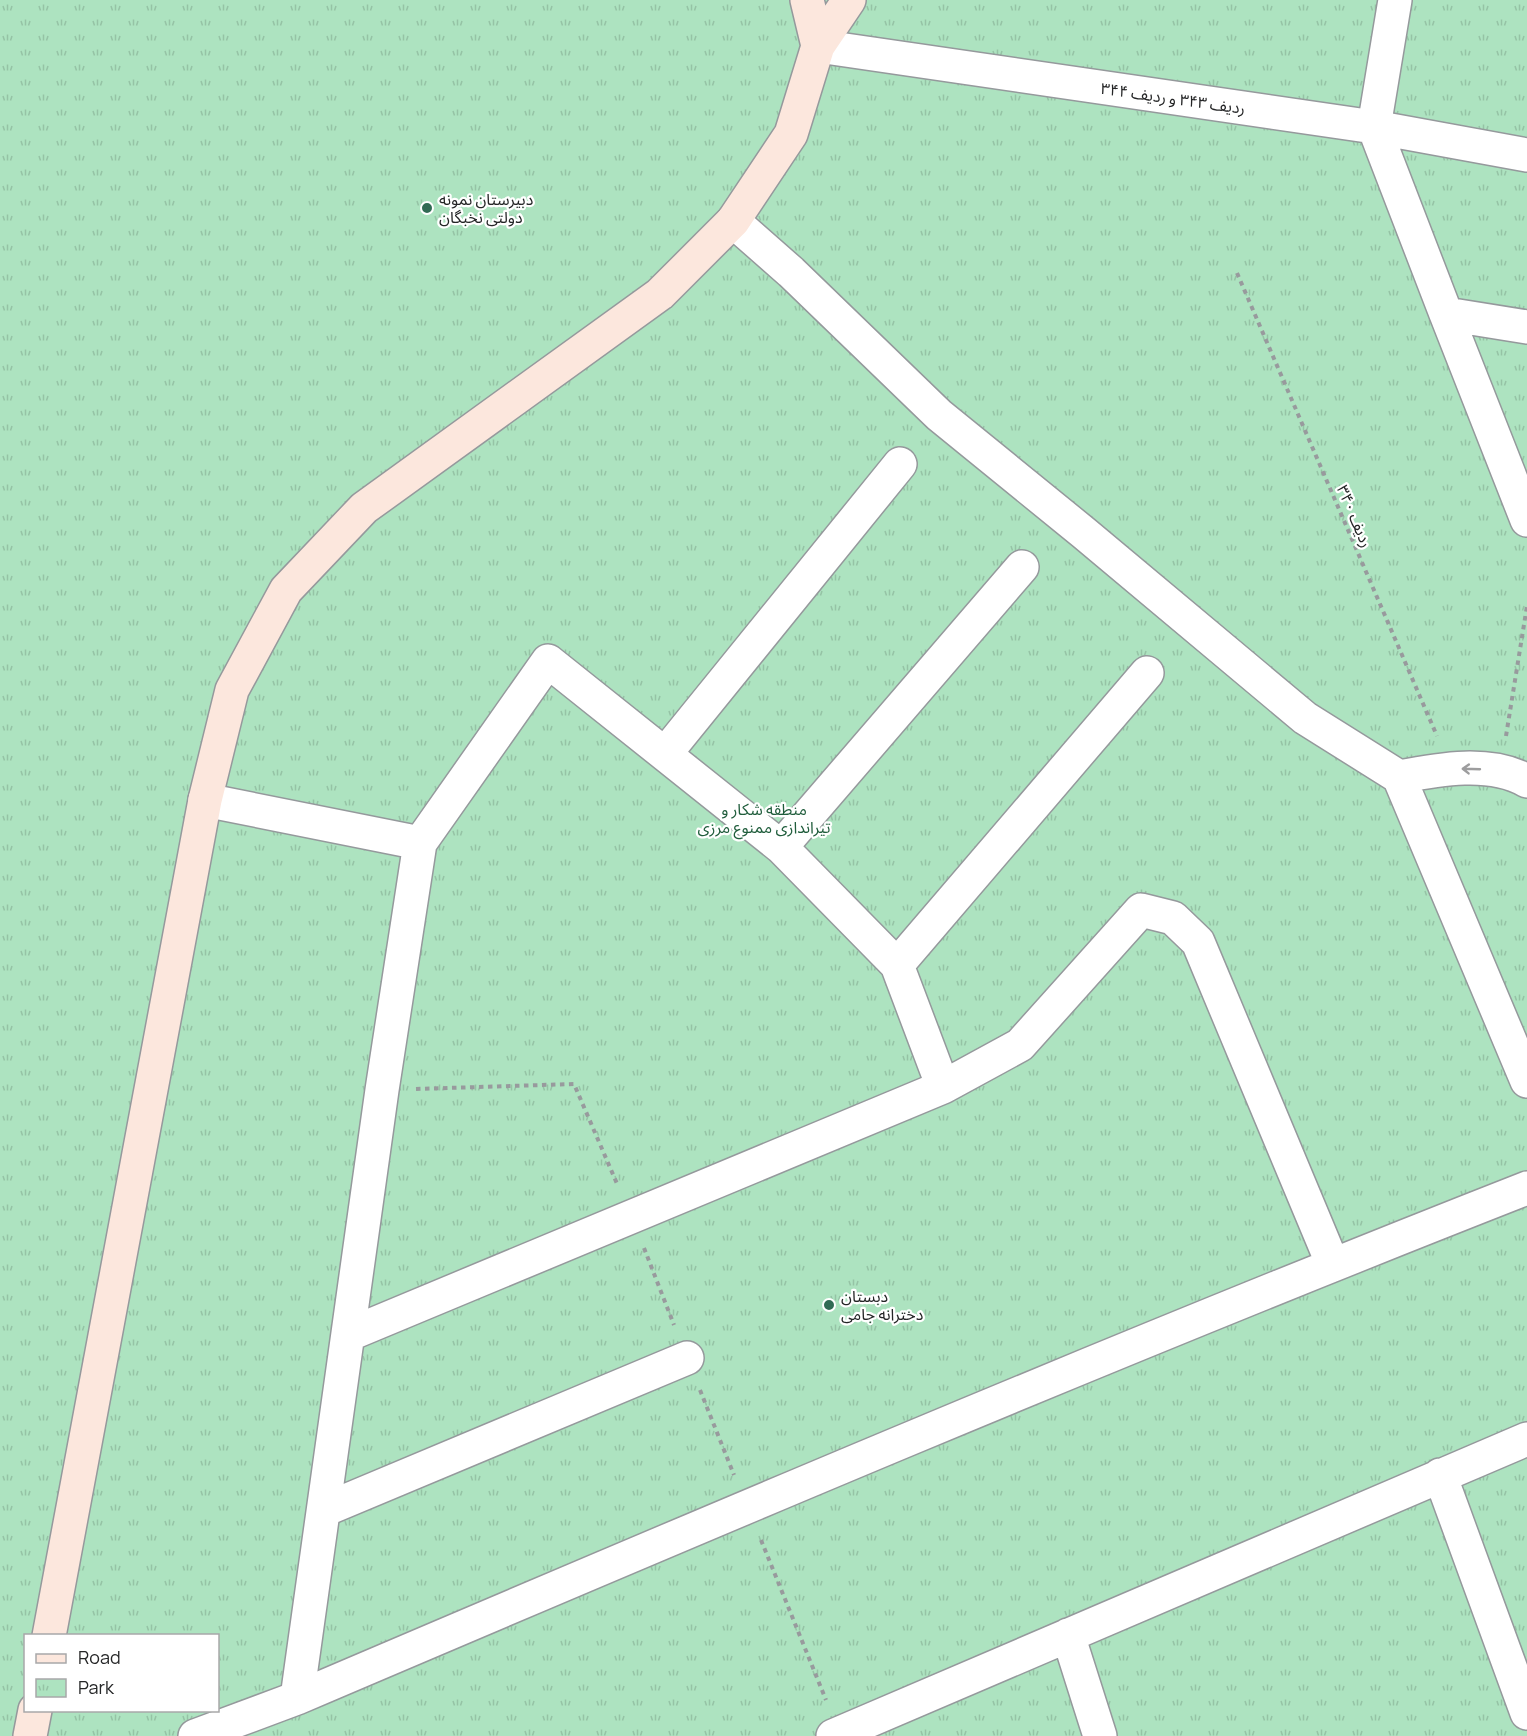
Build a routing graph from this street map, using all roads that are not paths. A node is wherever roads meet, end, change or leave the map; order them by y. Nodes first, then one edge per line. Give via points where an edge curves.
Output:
1 (807, 0) edge
2 (849, 0) edge
3 (1395, 0) edge
4 (819, 46) junction
5 (1374, 128) junction
6 (1527, 154) edge
7 (733, 221) junction
8 (1446, 314) junction
9 (1527, 327) edge
10 (900, 464) dead end
11 (1527, 520) edge
12 (1022, 567) dead end
13 (1147, 673) dead end
14 (665, 754) junction
15 (1514, 776) edge
16 (1399, 777) junction
17 (205, 800) junction
18 (420, 843) junction
19 (781, 847) junction
20 (897, 965) junction
21 (1527, 1082) edge
22 (943, 1087) junction
23 (1527, 1188) edge
24 (1333, 1264) junction
25 (350, 1334) junction
26 (687, 1358) dead end
27 (1527, 1439) edge
28 (1440, 1475) junction
29 (324, 1510) junction
30 (49, 1634) edge
31 (1068, 1635) junction
32 (297, 1698) junction
33 (35, 1712) edge
34 (1527, 1713) edge
35 (30, 1736) edge
36 (195, 1736) edge
37 (833, 1736) edge
38 (1100, 1736) edge

1 - 4 main road
2 - 4 main road
3 - 5 street
4 - 5 street, ردیف ۳۴۳ و ردیف ۳۴۴
4 - 7 main road via 790,134
5 - 6 street, ردیف ۳۴۳ و ردیف ۳۴۴
5 - 8 street
7 - 16 street via 939,415 1305,718
7 - 17 main road via 660,294 364,508 286,590 232,690
8 - 9 street
8 - 11 street
10 - 14 street
12 - 19 street
13 - 20 street
14 - 18 street via 548,661
14 - 19 street
15 -> 16 street via 1467,768
16 - 21 street
17 - 18 street
17 - 30 main road
18 - 25 street
19 - 20 street
20 - 22 street
22 - 24 street via 1020,1045 1141,910 1173,918 1198,942
22 - 25 street
23 - 24 street
24 - 32 street via 747,1506
25 - 29 street
26 - 29 street
27 - 28 street
28 - 31 street
28 - 34 street
29 - 32 street
31 - 37 street
31 - 38 street
32 - 36 street
33 - 35 main road

